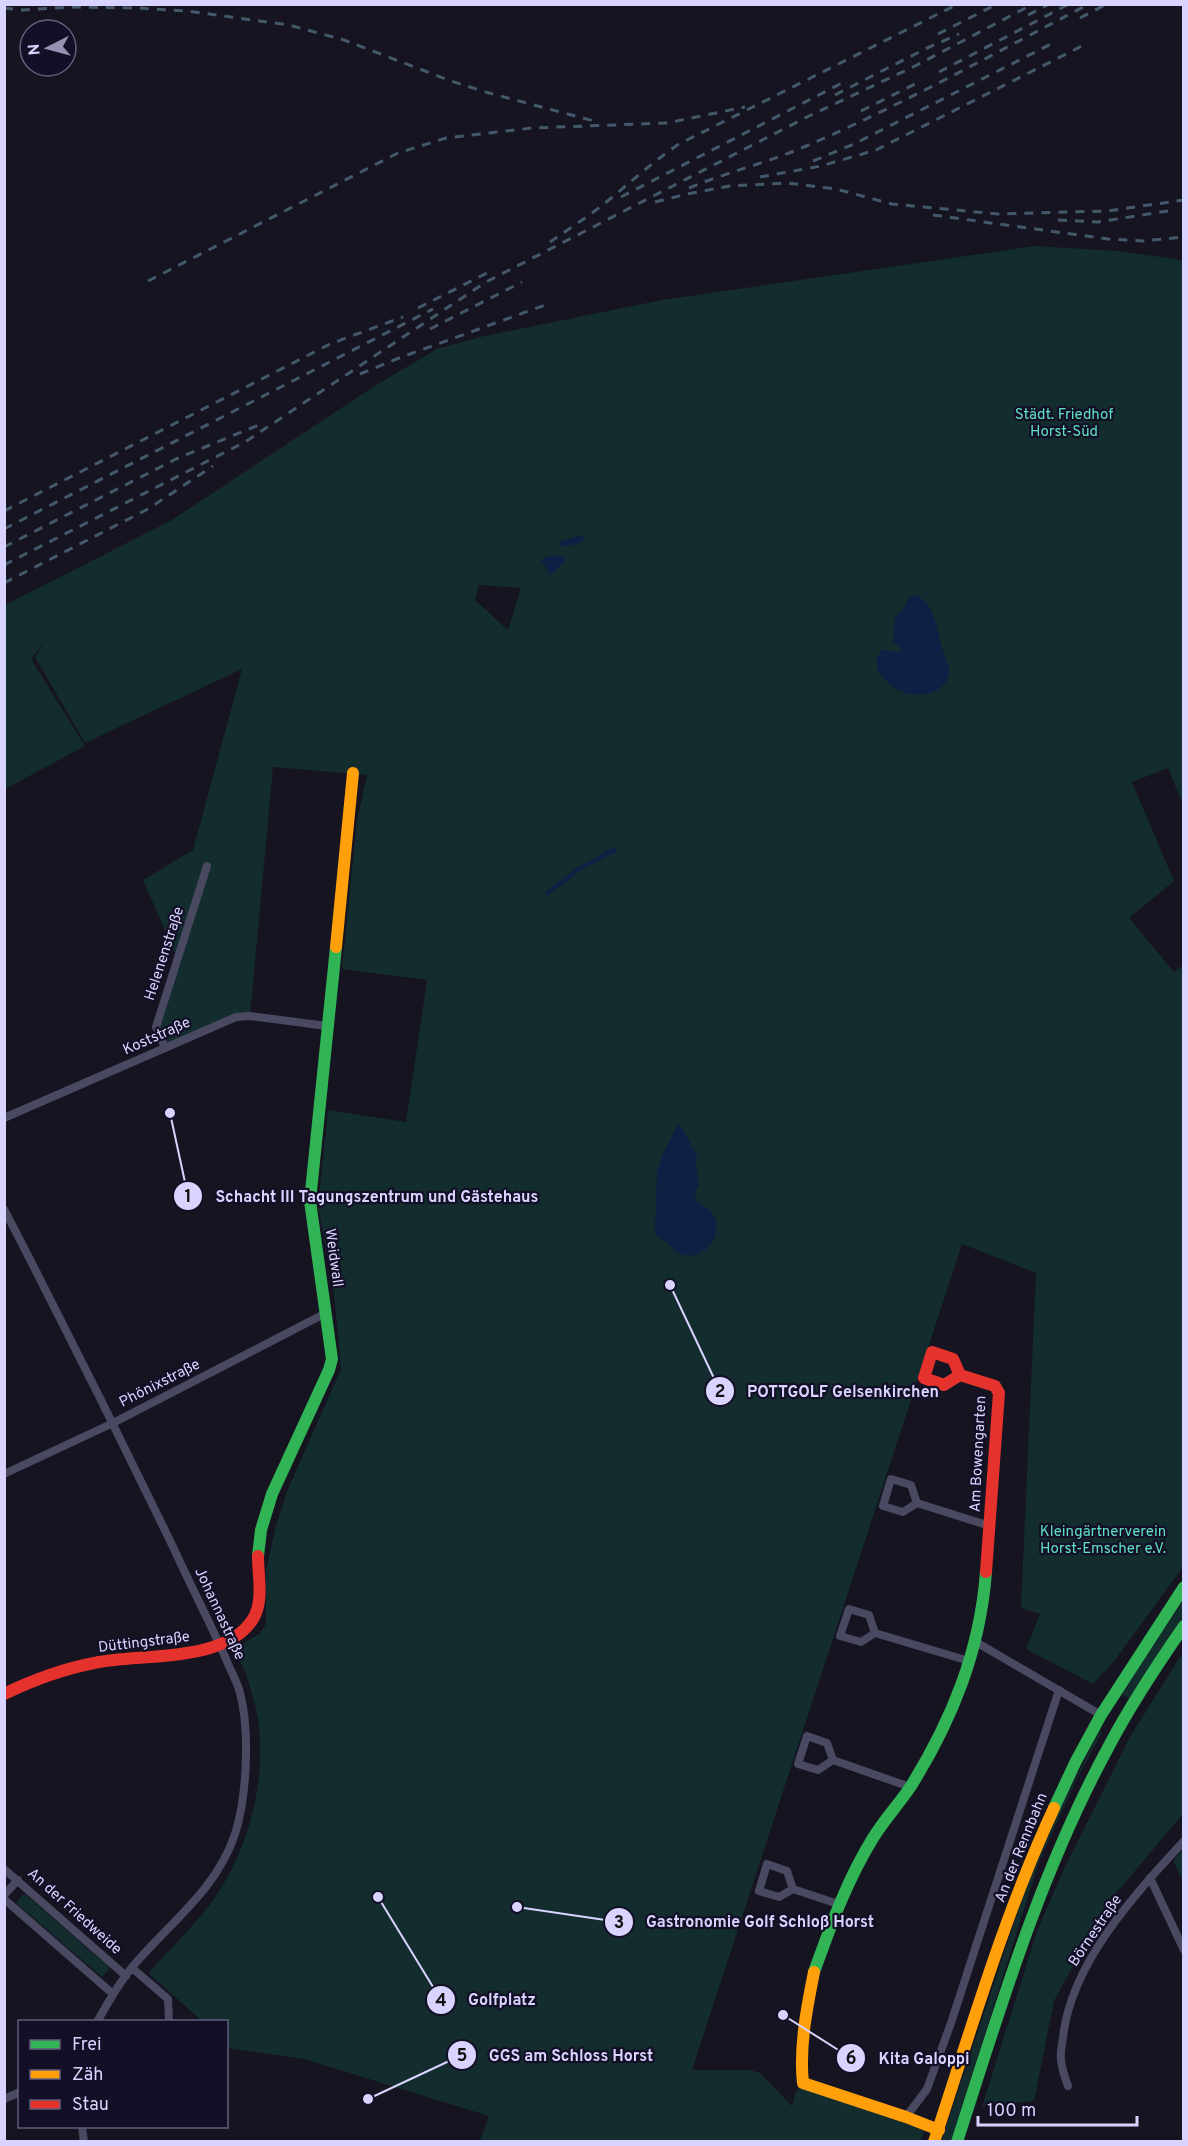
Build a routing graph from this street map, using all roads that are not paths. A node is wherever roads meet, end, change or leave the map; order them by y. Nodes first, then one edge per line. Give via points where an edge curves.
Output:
1 (353, 773) dead end
2 (207, 867) dead end
3 (327, 1026) junction
4 (165, 1048) junction
5 (4, 1118) edge
6 (4, 1209) edge
7 (326, 1313) junction
8 (960, 1375) dead end
9 (113, 1423) junction
10 (4, 1474) edge
11 (917, 1503) junction
12 (990, 1526) junction
13 (1184, 1587) edge
14 (1184, 1626) edge
15 (875, 1633) junction
16 (976, 1642) junction
17 (219, 1644) junction
18 (969, 1661) junction
19 (1059, 1690) junction
20 (4, 1694) edge
21 (1101, 1715) junction
22 (1119, 1725) junction
23 (833, 1760) junction
24 (910, 1787) junction
25 (1184, 1841) edge
26 (4, 1869) edge
27 (1150, 1878) junction
28 (18, 1880) junction
29 (793, 1889) junction
30 (4, 1897) edge
31 (838, 1904) junction
32 (1184, 1950) edge
33 (132, 1968) junction
34 (126, 1976) junction
35 (113, 1994) junction
36 (98, 2020) edge
37 (169, 2020) edge
38 (1068, 2086) dead end
39 (18, 2093) edge
40 (4, 2099) edge
41 (906, 2116) junction
42 (936, 2136) edge
43 (957, 2142) edge

1 - 3 street, Weidwall
2 - 4 street, Helenenstraße via 156,1027
3 - 4 street, Koststraße via 236,1017
3 - 7 street, Weidwall via 310,1201
4 - 5 street, Koststraße
6 - 9 street, Johannastraße
7 - 9 street, Phönixstraße
7 - 17 street, Weidwall via 331,1347 329,1370 263,1520 258,1547 259,1606 252,1620
8 - 12 street, Am Bowengarten via 995,1386 999,1393
9 - 10 street, Phönixstraße
9 - 17 street, Johannastraße
11 - 11 street, Am Bowengarten via 911,1485 891,1479 883,1506 903,1512
11 - 12 street, Am Bowengarten
12 - 16 street, Am Bowengarten
13 - 21 street, An der Rennbahn
14 - 22 street
15 - 15 street via 869,1615 849,1609 840,1636 861,1642
15 - 18 street
16 - 18 street, Am Bowengarten
16 - 19 street
17 - 20 street, Düttingstraße via 172,1656 109,1660 47,1676
17 - 33 street, Johannastraße via 240,1692 245,1725 245,1762 236,1833 202,1894
18 - 24 street, Am Bowengarten via 948,1721
19 - 21 street
19 - 41 street, An der Rennbahn via 951,2023 927,2089
21 - 22 street
21 - 42 street, An der Rennbahn via 1036,1847
22 - 43 street via 1046,1879
23 - 23 street via 827,1743 807,1736 798,1764 819,1770
23 - 24 street
24 - 31 street, Am Bowengarten via 873,1838
25 - 27 street, Börnestraße
26 - 28 street, An der Friedweide
27 - 32 street
27 - 38 street, Börnestraße via 1105,1937 1081,1978 1065,2018 1061,2058
28 - 30 street
28 - 34 street, An der Friedweide
29 - 29 street via 787,1871 767,1864 759,1890 779,1897
29 - 31 street
30 - 35 street
31 - 41 street, Am Bowengarten via 814,1973 801,2067 803,2082
33 - 34 street, Johannastraße
33 - 37 street via 168,1999
34 - 35 street, Johannastraße
35 - 36 street, Johannastraße
39 - 40 street
41 - 42 street, Am Bowengarten

